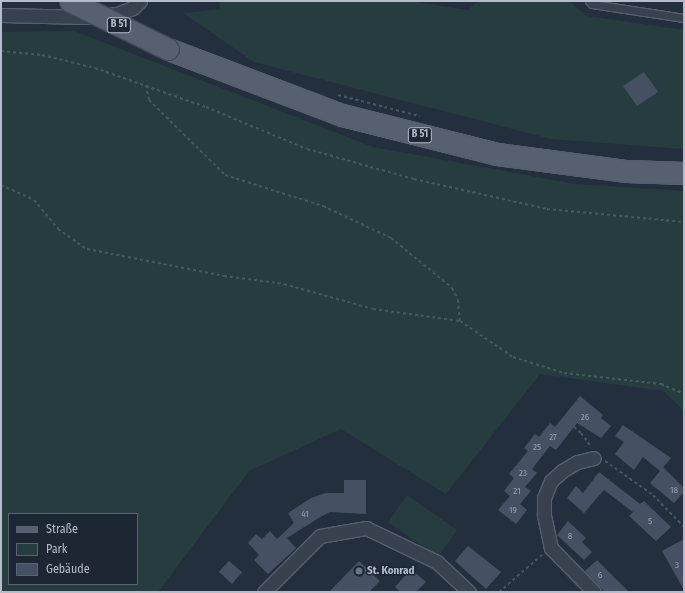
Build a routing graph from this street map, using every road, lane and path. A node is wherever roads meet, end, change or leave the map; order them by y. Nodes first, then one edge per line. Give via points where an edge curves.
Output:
1 (70, 1) edge
2 (140, 1) edge
3 (589, 1) edge
4 (1, 15) edge
5 (684, 18) edge
6 (1, 51) edge
7 (146, 85) junction
8 (333, 93) dead end
9 (424, 117) dead end
10 (684, 173) edge
11 (1, 185) edge
12 (684, 222) edge
13 (460, 321) junction
14 (684, 394) edge
15 (565, 419) dead end
16 (594, 458) junction
17 (684, 527) edge
18 (551, 548) junction
19 (264, 592) edge
20 (469, 592) edge
21 (499, 592) edge
22 (594, 592) edge

1 - 10 main road, B 51, bridge via 168,48 342,115 497,154 627,171
2 - 4 street via 132,8 117,14 88,17
3 - 5 lane via 592,4
6 - 7 path via 42,55 95,68
7 - 12 path via 307,149 414,180 547,209
7 - 13 path via 149,100 225,175 323,206 392,238 452,288 458,300
8 - 9 path
11 - 13 path via 34,200 58,229 87,249 224,276 284,284 373,309
13 - 14 path via 520,359 564,373 661,384
15 - 16 path via 590,443
16 - 17 path via 611,463 628,475 653,495
16 - 18 street via 577,462 551,482 544,498 544,514
18 - 21 path
18 - 22 street
19 - 20 street via 320,536 366,528 437,562

